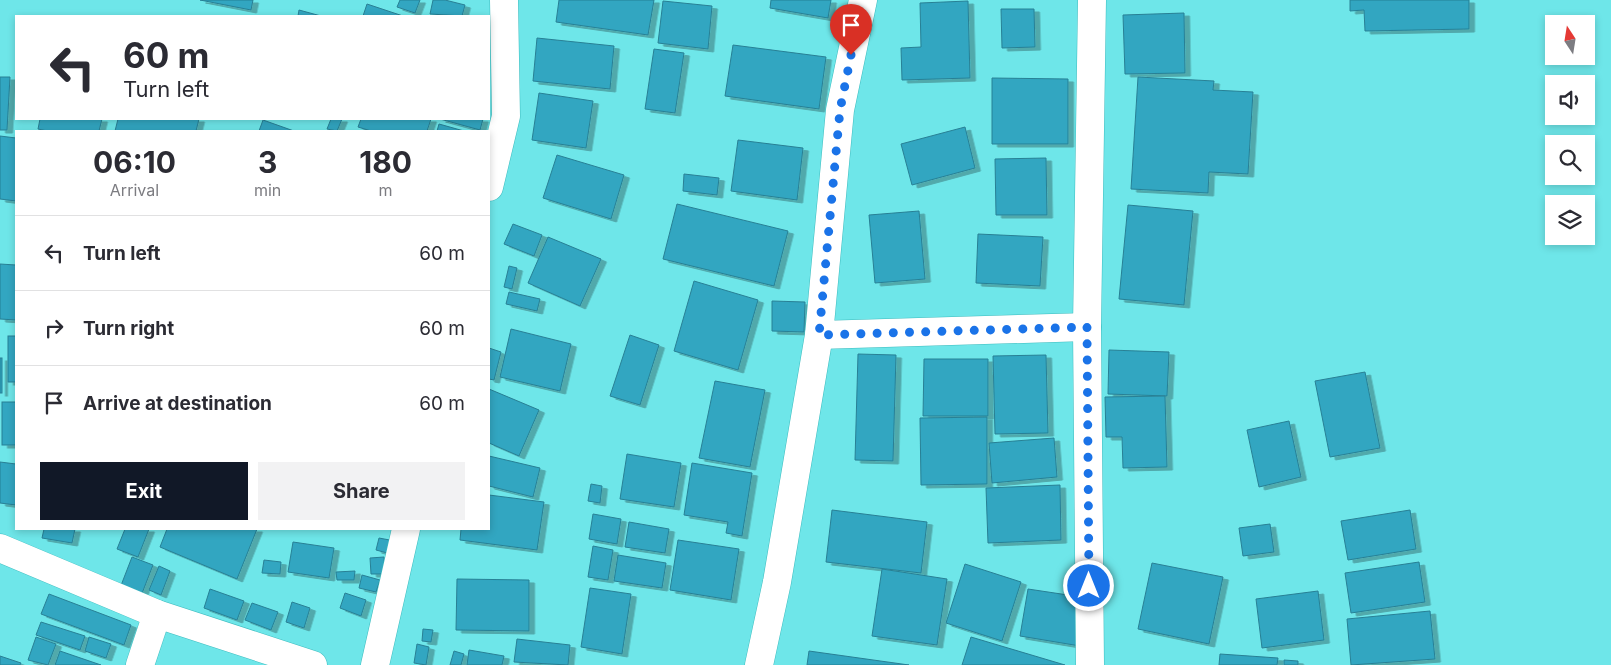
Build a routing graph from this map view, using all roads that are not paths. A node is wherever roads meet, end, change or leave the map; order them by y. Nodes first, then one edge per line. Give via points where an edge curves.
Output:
1 (504, 0) edge
2 (863, 0) edge
3 (1092, 0) edge
4 (490, 183) edge
5 (1087, 327) junction
6 (819, 335) junction
7 (406, 530) edge
8 (0, 548) edge
9 (157, 614) junction
10 (140, 665) edge
11 (313, 665) edge
12 (375, 665) edge
13 (759, 665) edge
14 (1090, 665) edge

1 - 4 street via 506,116
2 - 6 street via 840,110
3 - 5 street
5 - 6 street
5 - 14 street
6 - 13 street
7 - 12 street
8 - 9 street
9 - 10 street
9 - 11 street

